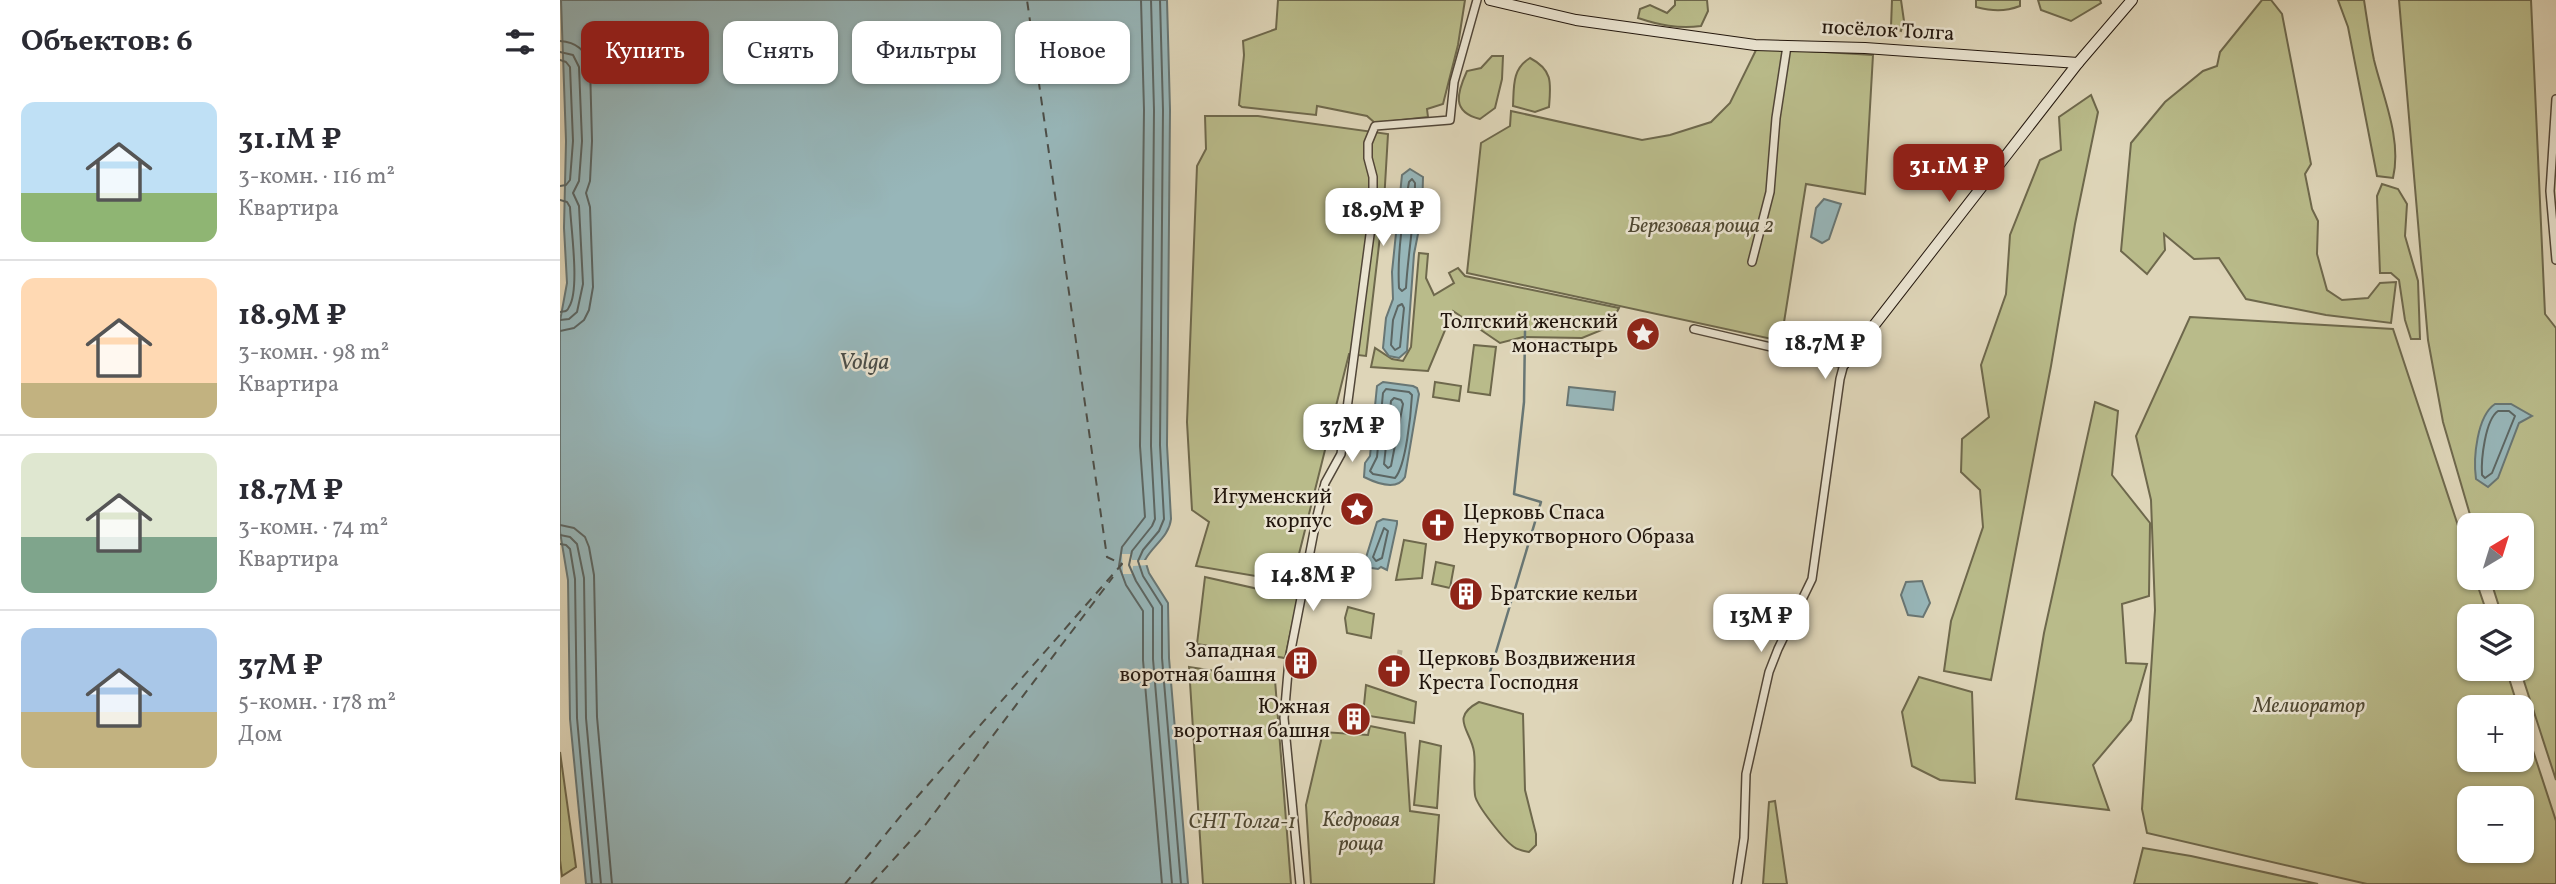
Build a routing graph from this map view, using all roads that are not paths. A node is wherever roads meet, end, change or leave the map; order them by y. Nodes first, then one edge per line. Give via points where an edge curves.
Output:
1 (1476, 0) edge
2 (1490, 0) edge
3 (2132, 0) edge
4 (1787, 46) junction
5 (2078, 63) junction
6 (2556, 99) edge
7 (2556, 260) edge
8 (1752, 262) dead end
9 (1693, 329) dead end
10 (1844, 364) junction
11 (1300, 884) edge
12 (1737, 884) edge

1 - 11 street via 1454,82 1450,120 1375,126 1368,143 1373,212 1341,454 1325,483 1289,660 1284,718
2 - 4 street, посёлок Толга via 1598,23
3 - 5 street
4 - 5 street, посёлок Толга
4 - 8 street via 1770,192
5 - 10 street
6 - 7 street via 2550,191
9 - 10 street
10 - 12 street via 1812,579 1772,663 1746,774

